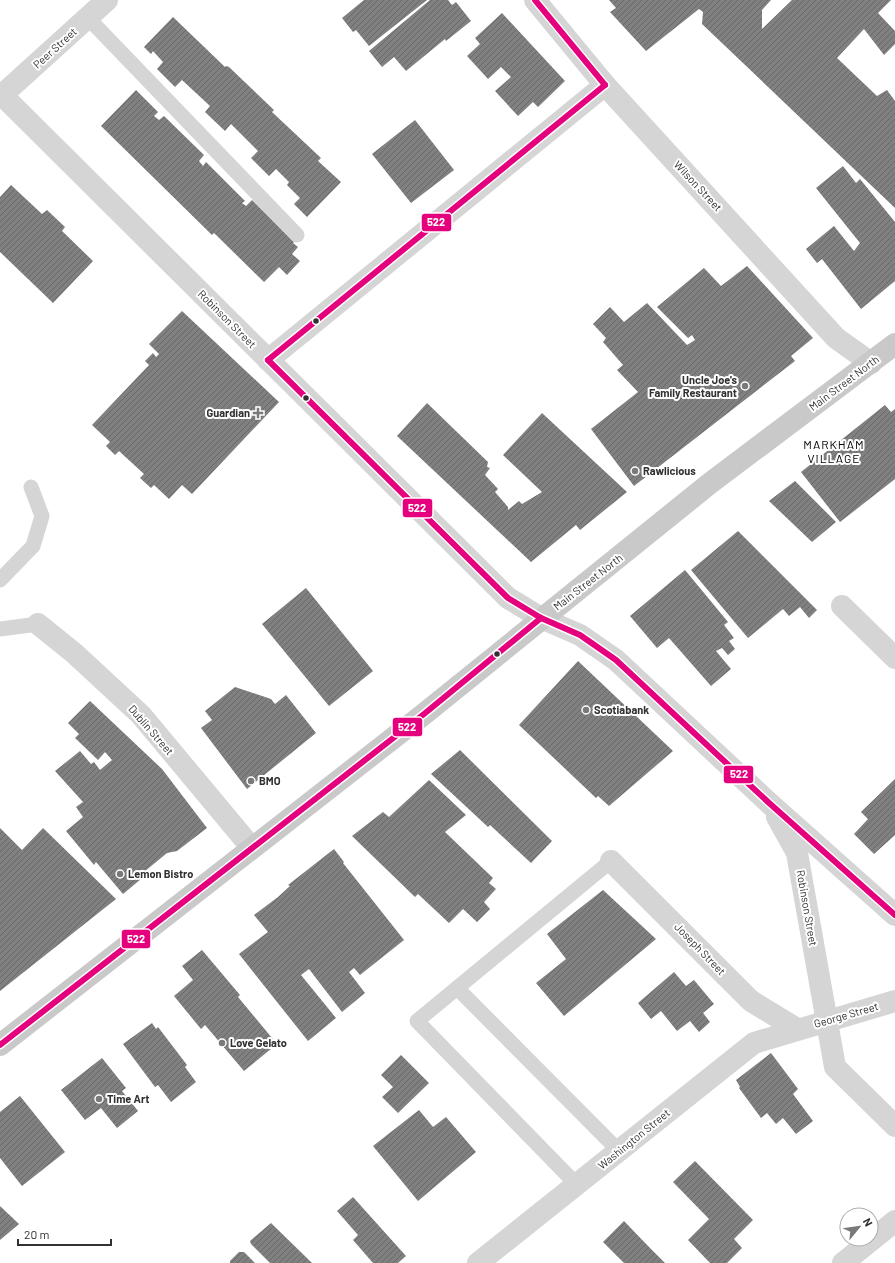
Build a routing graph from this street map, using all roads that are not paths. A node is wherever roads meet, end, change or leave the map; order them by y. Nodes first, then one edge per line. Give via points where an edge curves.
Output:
1 (107, 0) edge
2 (535, 0) edge
3 (88, 18) junction
4 (605, 85) junction
5 (1, 94) edge
6 (297, 235) dead end
7 (895, 344) edge
8 (268, 360) junction
9 (871, 363) junction
10 (31, 487) dead end
11 (0, 580) edge
12 (842, 606) dead end
13 (541, 618) junction
14 (38, 624) joint
15 (0, 630) edge
16 (895, 658) edge
17 (768, 802) junction
18 (252, 847) junction
19 (611, 861) joint
20 (895, 915) edge
21 (458, 988) junction
22 (895, 1001) edge
23 (826, 1020) junction
24 (797, 1029) junction
25 (0, 1045) edge
26 (895, 1126) edge
27 (619, 1151) junction
28 (577, 1185) junction
29 (895, 1221) edge
30 (478, 1263) edge
31 (843, 1263) edge

1 - 3 street, Peer Street
2 - 4 street, Wilson Street
3 - 5 street, Peer Street
3 - 6 lane
4 - 8 street
4 - 9 street, Wilson Street via 836,338
5 - 8 street, Robinson Street
7 - 9 main road, Main Street North
8 - 13 street, Robinson Street via 508,598
9 - 13 main road, Main Street North via 709,484
10 - 11 lane via 42,516 33,546
12 - 16 street
13 - 17 street, Robinson Street via 580,635 616,660
13 - 18 main road, Main Street North via 430,710
14 - 15 lane
14 - 18 street, Dublin Street via 74,653 141,715
17 - 20 street, Robinson Street
17 - 23 street, Robinson Street via 797,853
18 - 25 main road, Main Street North
19 - 21 lane
19 - 24 street, Joseph Street via 751,1001
21 - 27 lane
21 - 28 lane via 417,1021
22 - 23 street, George Street
23 - 24 street, George Street
23 - 26 street via 835,1067
24 - 27 street, Washington Street via 754,1043
27 - 28 street, Washington Street
28 - 30 street, Washington Street
29 - 31 street

